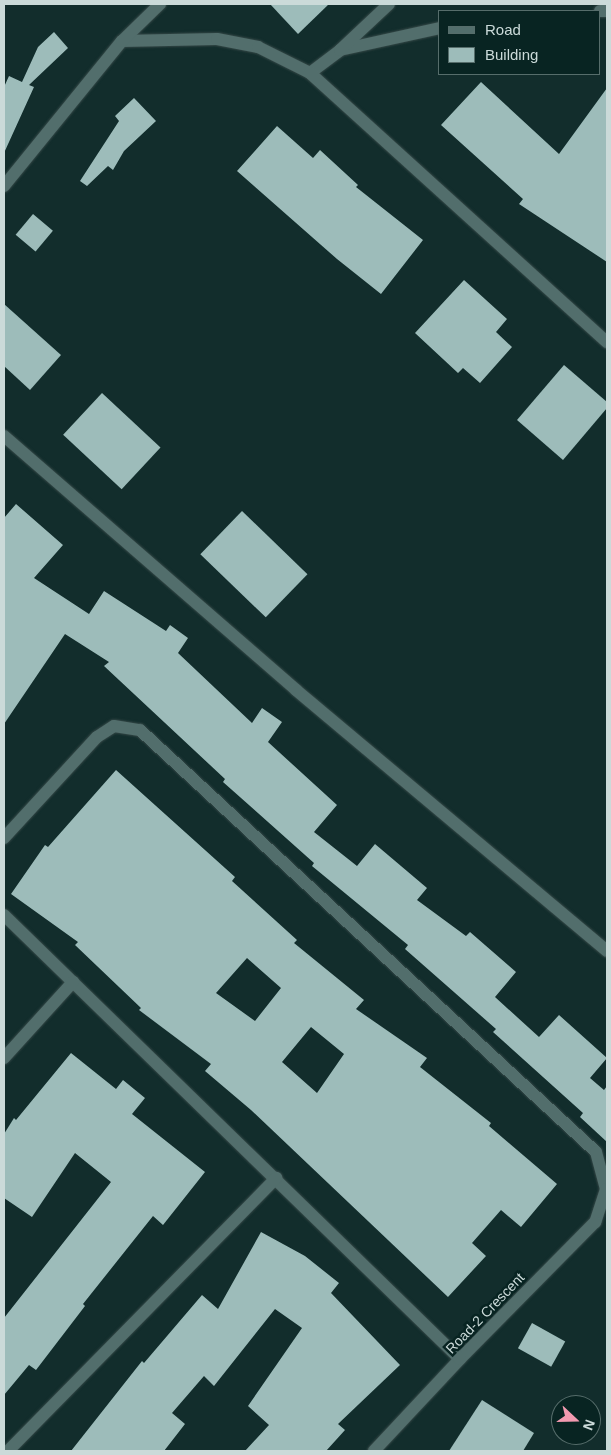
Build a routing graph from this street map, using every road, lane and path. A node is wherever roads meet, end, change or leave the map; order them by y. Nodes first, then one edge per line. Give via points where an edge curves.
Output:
1 (160, 4) edge
2 (389, 4) edge
3 (438, 28) edge
4 (122, 41) junction
5 (340, 50) junction
6 (310, 73) junction
7 (4, 186) edge
8 (607, 342) edge
9 (4, 436) edge
10 (4, 838) edge
11 (4, 915) edge
12 (607, 951) edge
13 (72, 982) junction
14 (4, 1058) edge
15 (276, 1178) junction
16 (460, 1359) junction
17 (8, 1451) edge
18 (374, 1451) edge

1 - 4 street
2 - 5 street
3 - 5 street
4 - 6 street via 217,39 258,47
4 - 7 street
5 - 6 street
6 - 8 street
9 - 12 street via 296,690
10 - 16 street, Road-2 Crescent via 96,737 114,726 140,730 596,1152 606,1189 595,1222
11 - 13 street
13 - 14 street
13 - 15 street
15 - 16 street
15 - 17 street
16 - 18 street, Road-2 Crescent

